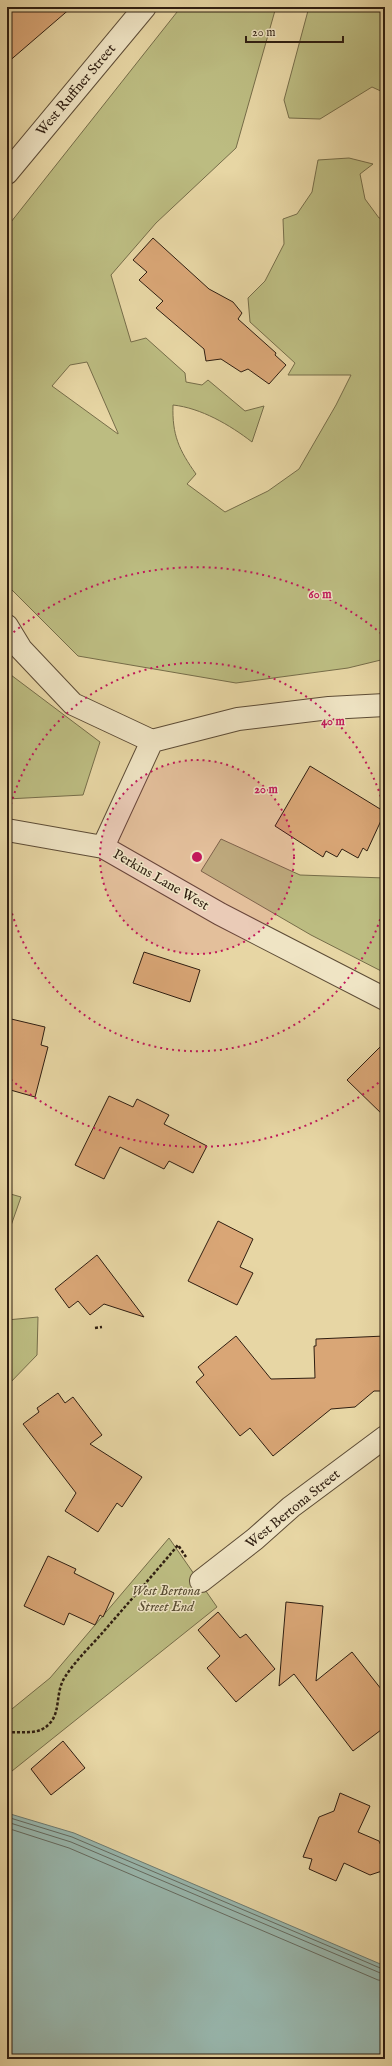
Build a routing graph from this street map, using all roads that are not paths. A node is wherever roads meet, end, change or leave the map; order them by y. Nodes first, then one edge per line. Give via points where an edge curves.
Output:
1 (145, 7) edge
2 (7, 173) edge
3 (7, 626) edge
4 (385, 705) edge
5 (152, 740) junction
6 (7, 830) edge
7 (103, 847) junction
8 (385, 998) edge
9 (385, 1437) edge
10 (201, 1580) dead end

1 - 2 street, West Ruffner Street
3 - 5 street via 20,649 73,704
4 - 5 street via 329,708 238,719
5 - 7 street, Perkins Lane West
6 - 7 street
7 - 8 street, Perkins Lane West via 220,914
9 - 10 street, West Bertona Street via 291,1507 255,1539

